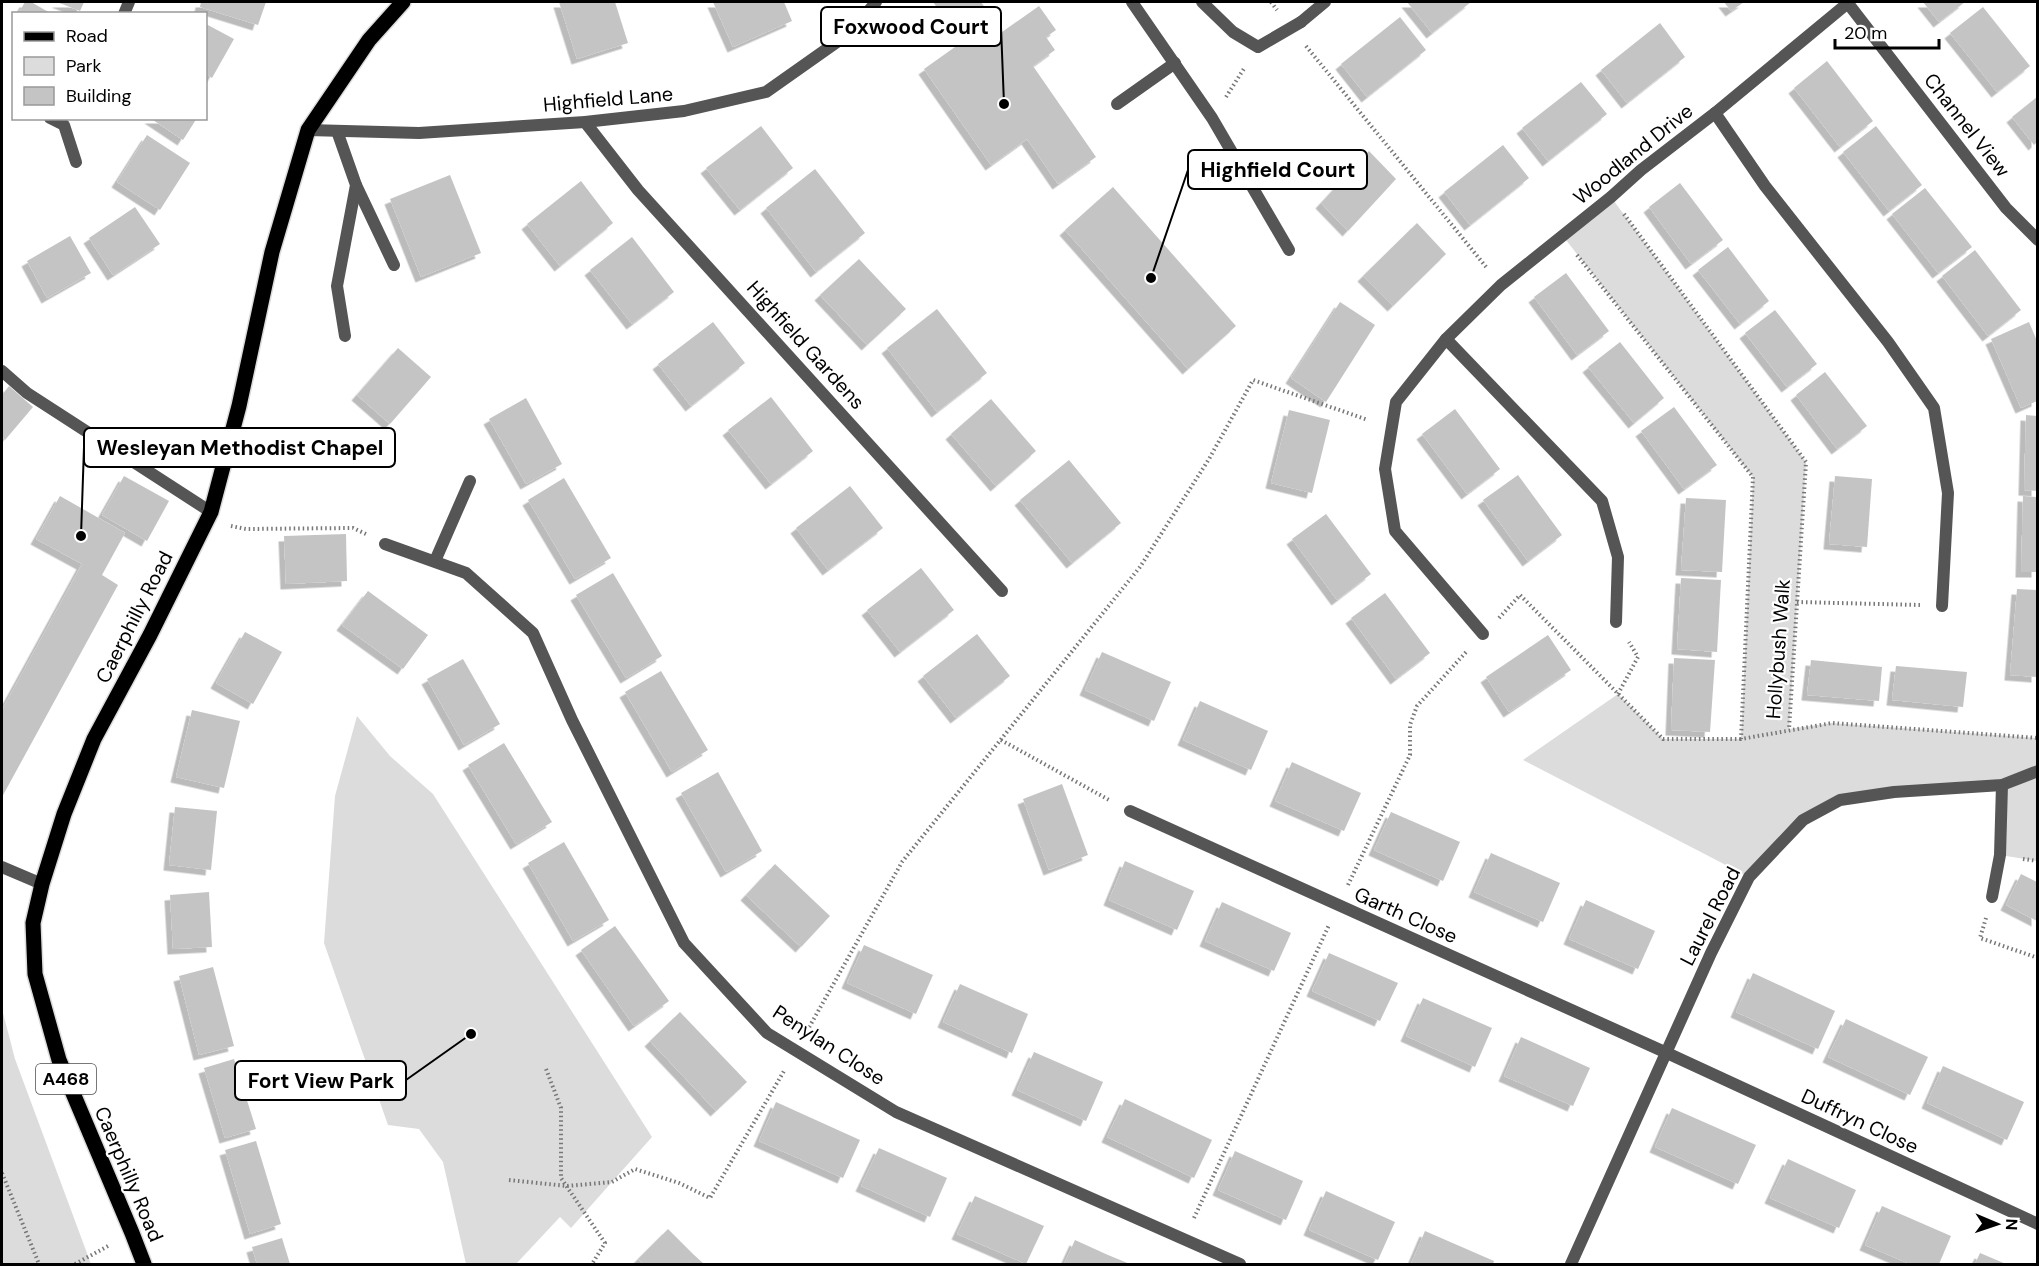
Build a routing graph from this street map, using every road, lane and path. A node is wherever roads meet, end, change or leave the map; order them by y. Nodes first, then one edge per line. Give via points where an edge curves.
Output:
1 (403, 2) edge
2 (876, 2) edge
3 (1132, 2) edge
4 (1202, 2) edge
5 (1325, 2) edge
6 (1848, 2) edge
7 (1296, 25) junction
8 (1258, 47) junction
9 (1175, 63) junction
10 (1117, 104) dead end
11 (1715, 113) junction
12 (1212, 118) junction
13 (67, 122) edge
14 (585, 122) junction
15 (308, 130) junction
16 (337, 131) junction
17 (76, 162) dead end
18 (356, 185) junction
19 (1611, 197) junction
20 (1562, 235) junction
21 (2037, 240) edge
22 (1289, 250) dead end
23 (394, 265) dead end
24 (1501, 285) junction
25 (345, 336) dead end
26 (1446, 339) junction
27 (2, 371) edge
28 (1392, 428) junction
29 (470, 481) dead end
30 (211, 512) junction
31 (246, 529) dead end
32 (385, 544) joint
33 (435, 561) junction
34 (1002, 591) dead end
35 (1797, 602) junction
36 (1942, 606) joint
37 (1616, 622) joint
38 (1483, 634) junction
39 (1618, 694) junction
40 (1789, 729) junction
41 (2037, 738) edge
42 (1741, 739) junction
43 (1001, 740) junction
44 (2037, 771) edge
45 (2002, 785) junction
46 (1130, 811) joint
47 (2, 867) edge
48 (42, 884) junction
49 (1992, 897) joint
50 (1338, 905) junction
51 (2037, 958) edge
52 (795, 1052) junction
53 (1667, 1053) junction
54 (546, 1069) dead end
55 (2, 1173) edge
56 (509, 1180) dead end
57 (567, 1186) junction
58 (2037, 1224) edge
59 (132, 1233) junction
60 (1184, 1239) junction
61 (39, 1264) edge
62 (75, 1264) edge
63 (144, 1264) edge
64 (592, 1264) edge
65 (1240, 1264) edge
66 (1571, 1264) edge

1 - 15 main road, Caerphilly Road / A468 via 369,40
2 - 14 street, Highfield Lane via 851,32 766,92 684,111
3 - 9 street
4 - 8 street via 1233,32
5 - 7 street
6 - 11 street, Woodland Drive
6 - 21 street, Channel View via 2006,208
7 - 8 street
7 - 24 path
8 - 12 path
9 - 10 street
9 - 12 street
11 - 19 street, Woodland Drive
11 - 36 street via 1765,186 1888,342 1934,408 1948,493
12 - 22 street
13 - 17 street
14 - 16 street, Highfield Lane via 419,133
14 - 34 street, Highfield Gardens via 638,190
15 - 16 street, Highfield Lane
15 - 30 main road, Caerphilly Road / A468 via 272,252 239,406
16 - 18 street
18 - 23 street
18 - 25 street via 337,286
19 - 20 street, Woodland Drive
19 - 35 path, Hollybush Walk via 1806,462
20 - 24 street, Woodland Drive
20 - 42 path, Hollybush Walk via 1753,477
24 - 26 street, Woodland Drive
26 - 28 street, Woodland Drive via 1396,402
26 - 37 street via 1602,501 1618,557
27 - 30 street via 27,393
28 - 38 street, Woodland Drive via 1385,469 1395,531
28 - 43 path via 1253,380 1209,459 1140,567
29 - 33 street
30 - 48 main road, Caerphilly Road / A468 via 94,739
31 - 32 path via 353,528
32 - 33 street, Penylan Close
33 - 52 street, Penylan Close via 466,573 533,633 572,720 684,943 767,1033
35 - 36 path
35 - 40 path, Hollybush Walk
37 - 39 path via 1638,657
38 - 39 path via 1520,596
38 - 50 path via 1417,706 1410,725 1410,755
39 - 42 path via 1663,739
40 - 41 path via 1832,723
40 - 42 path, Hollybush Walk
43 - 46 path
43 - 52 path via 902,861
44 - 45 street, Laurel Road
45 - 49 street via 2001,855
45 - 53 street, Laurel Road via 1840,800 1803,820 1749,877
46 - 50 street, Garth Close
47 - 48 street
48 - 59 main road, Caerphilly Road / A468 via 33,923 34,974 59,1060
49 - 51 path via 1980,938
50 - 53 street, Garth Close
50 - 60 path
52 - 57 path via 710,1198 635,1169 612,1182
52 - 60 street, Penylan Close via 896,1112
53 - 58 street, Duffryn Close
53 - 66 street, Laurel Road
54 - 57 path via 561,1108 561,1178
55 - 61 path
56 - 57 path
57 - 64 path via 605,1243
59 - 62 path
59 - 63 main road, Caerphilly Road / A468
60 - 65 street, Penylan Close

